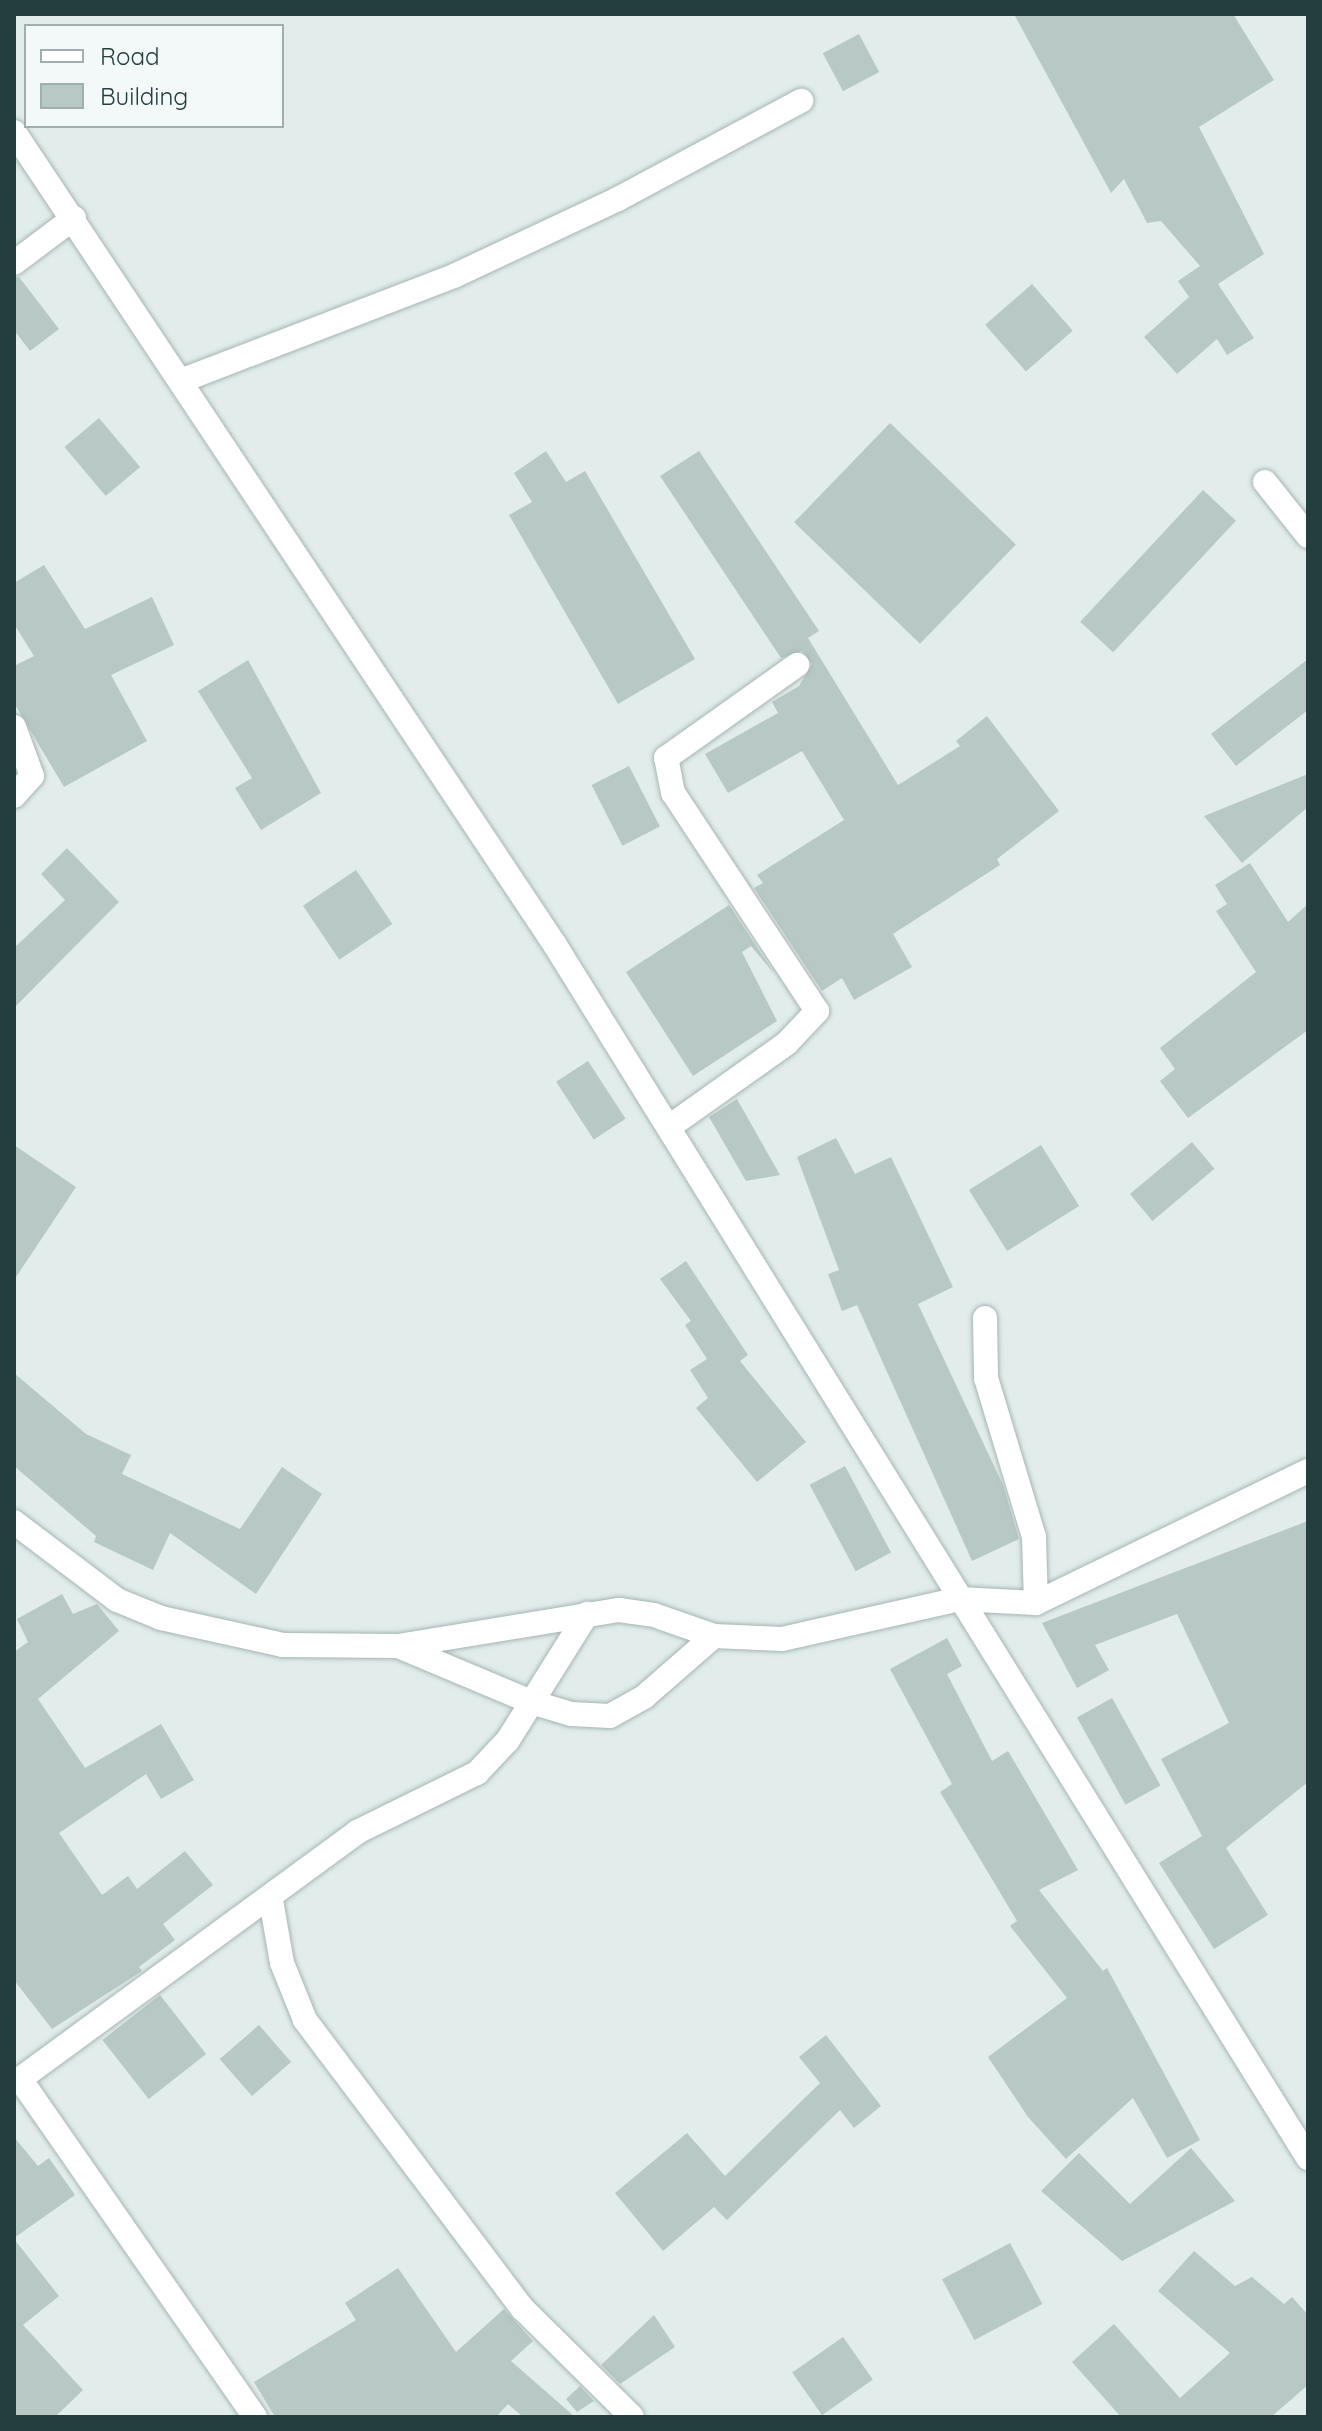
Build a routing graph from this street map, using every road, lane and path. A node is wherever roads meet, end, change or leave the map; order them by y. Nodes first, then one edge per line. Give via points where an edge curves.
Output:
1 (801, 101) dead end
2 (14, 132) edge
3 (74, 218) junction
4 (14, 263) edge
5 (183, 380) junction
6 (1265, 482) dead end
7 (1308, 536) edge
8 (797, 665) dead end
9 (14, 727) edge
10 (14, 796) edge
11 (669, 1127) junction
12 (985, 1318) dead end
13 (1308, 1471) edge
14 (14, 1522) edge
15 (959, 1599) junction
16 (1036, 1603) junction
17 (587, 1614) junction
18 (714, 1636) junction
19 (398, 1646) junction
20 (531, 1702) junction
21 (271, 1900) junction
22 (1308, 2158) edge
23 (255, 2417) edge
24 (632, 2417) edge

1 - 5 street via 618,199 456,275
2 - 3 street
3 - 4 street
3 - 5 street
5 - 11 street
6 - 7 street
8 - 11 street via 666,758 673,793 817,1011 787,1043
9 - 10 street via 32,776
11 - 15 street
12 - 16 street via 986,1378 1034,1537
13 - 16 street
14 - 19 street via 117,1600 161,1618 283,1645
15 - 16 street
15 - 18 street via 782,1639
15 - 22 street
17 - 18 street via 654,1615
17 - 19 street
17 - 20 street
18 - 20 street via 644,1697 610,1716 571,1714
19 - 20 street
20 - 21 street via 477,1773 357,1832
21 - 23 street via 152,1977 20,2079
21 - 24 street via 282,1963 314,2033 523,2309

